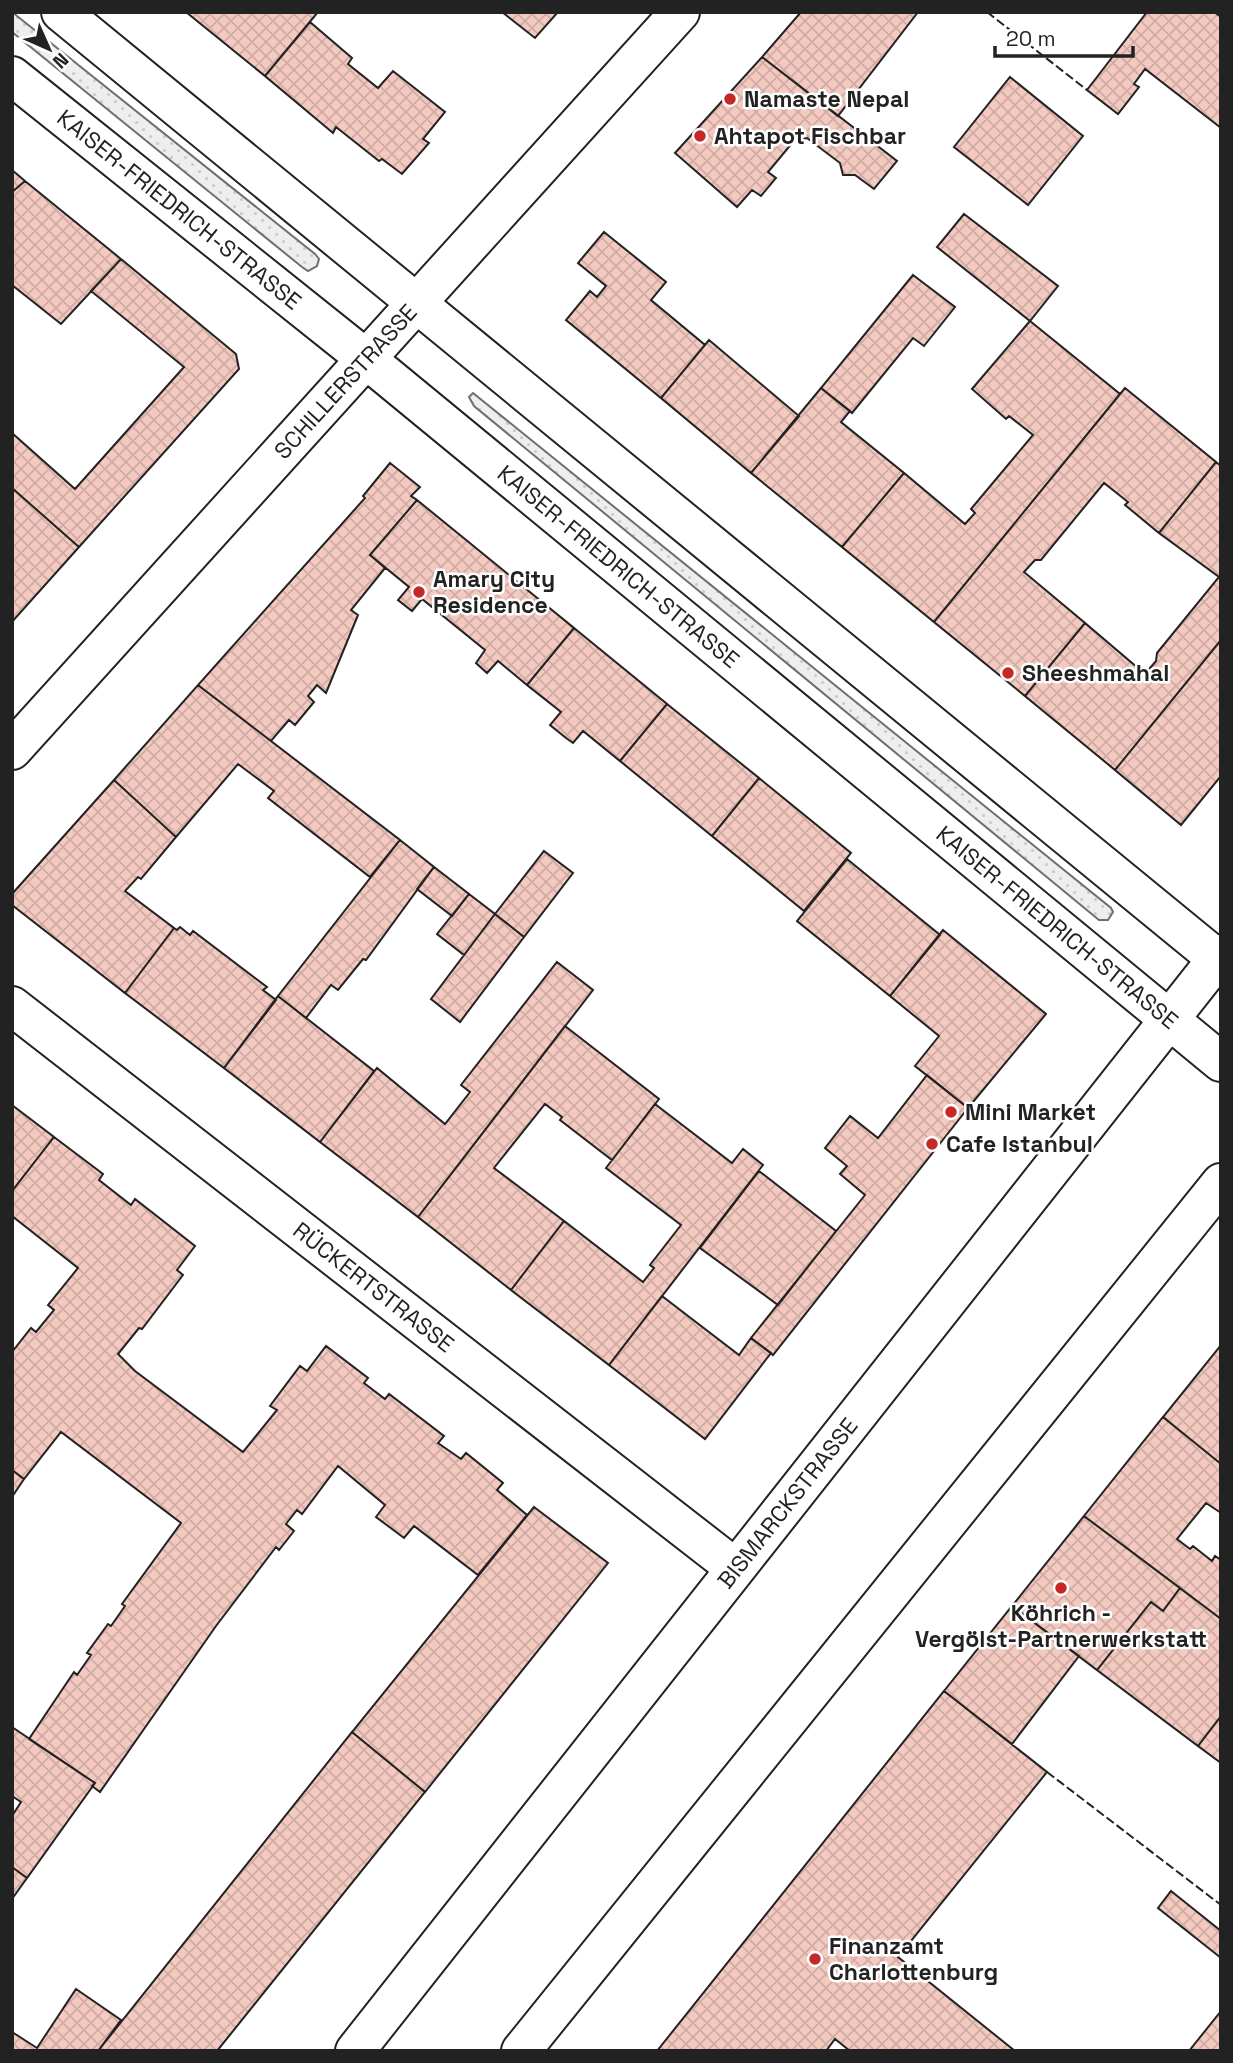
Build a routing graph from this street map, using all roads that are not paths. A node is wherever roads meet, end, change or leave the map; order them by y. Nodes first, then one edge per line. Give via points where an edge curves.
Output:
1 (61, 12) edge
2 (680, 12) edge
3 (12, 76) edge
4 (415, 303) junction
5 (365, 358) junction
6 (12, 750) edge
7 (1219, 958) edge
8 (12, 1006) edge
9 (1168, 1019) junction
10 (1221, 1062) edge
11 (1221, 1183) edge
12 (735, 1568) junction
13 (355, 2051) edge
14 (521, 2051) edge

1 - 4 main road
2 - 4 main road, SCHILLERSTRASSE
3 - 5 main road, KAISER-FRIEDRICH-STRASSE
4 - 5 main road, SCHILLERSTRASSE
4 - 7 main road
5 - 6 main road, SCHILLERSTRASSE
5 - 9 main road, KAISER-FRIEDRICH-STRASSE
7 - 9 main road, BISMARCKSTRASSE
8 - 12 main road, RÜCKERTSTRASSE
9 - 10 main road, KAISER-FRIEDRICH-STRASSE
9 - 12 main road, BISMARCKSTRASSE
11 - 14 main road
12 - 13 main road, BISMARCKSTRASSE

